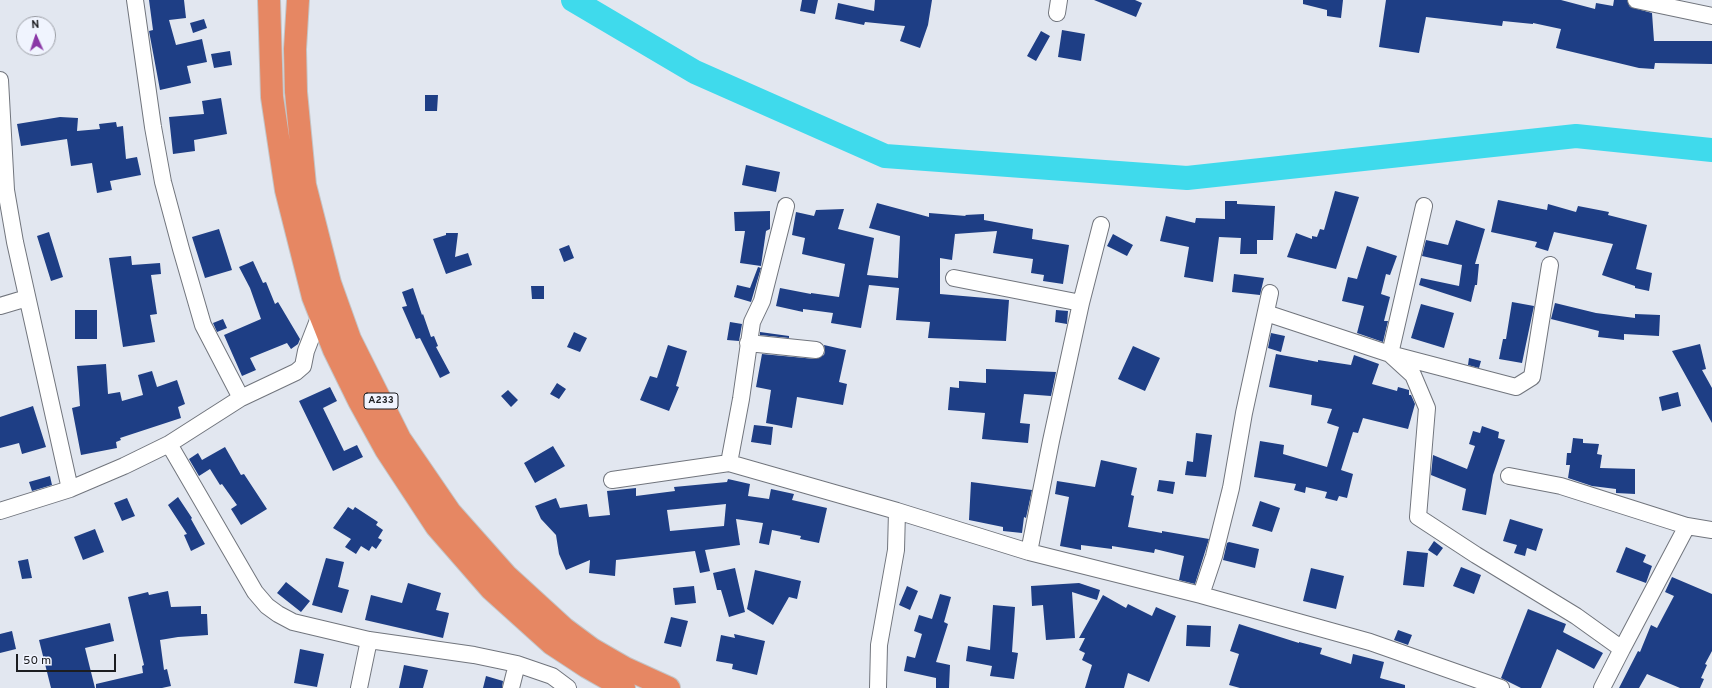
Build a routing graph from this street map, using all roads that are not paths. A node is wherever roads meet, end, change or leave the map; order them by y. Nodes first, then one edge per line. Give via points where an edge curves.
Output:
1 (135, 0) edge
2 (269, 0) edge
3 (298, 0) edge
4 (1636, 0) edge
5 (1712, 16) edge
6 (0, 80) edge
7 (2, 166) edge
8 (786, 206) dead end
9 (1424, 206) dead end
10 (1101, 225) dead end
11 (1550, 265) dead end
12 (954, 278) dead end
13 (1270, 293) dead end
14 (27, 298) junction
15 (1081, 303) junction
16 (0, 306) edge
17 (1266, 313) junction
18 (320, 314) junction
19 (748, 343) junction
20 (816, 350) dead end
21 (1390, 354) junction
22 (241, 398) junction
23 (169, 444) junction
24 (729, 463) junction
25 (1509, 476) dead end
26 (612, 480) dead end
27 (70, 489) junction
28 (0, 511) edge
29 (897, 511) junction
30 (1688, 526) junction
31 (1712, 530) edge
32 (1029, 552) junction
33 (1201, 595) junction
34 (369, 640) junction
35 (1622, 649) junction
36 (517, 664) junction
37 (359, 688) edge
38 (511, 688) edge
39 (568, 688) edge
40 (624, 688) edge
41 (669, 688) edge
42 (878, 688) edge
43 (1501, 688) edge
44 (1602, 688) edge

1 - 22 street via 163,182 203,325
2 - 18 highway, A233 via 272,97 286,190 313,297
3 - 41 highway, A233 via 296,92 304,185 330,283 350,339 400,439 450,512 506,575 565,629 592,649 625,668
4 - 5 street
6 - 7 street
7 - 14 street
8 - 19 street via 762,301 752,322
9 - 21 street
10 - 15 street
11 - 21 street via 1532,377 1516,387
12 - 15 street
13 - 17 street
14 - 16 street
14 - 27 street
15 - 32 street
17 - 21 street
17 - 33 street via 1231,488
18 - 22 street via 306,350 304,366
18 - 40 highway, A233 via 334,350 386,450 436,526 491,589 552,644
19 - 20 street
19 - 24 street
21 - 35 street via 1413,375 1427,408 1418,517 1576,616
22 - 23 street
23 - 27 street
23 - 34 street via 255,592 267,606 293,622
24 - 26 street
24 - 29 street
25 - 30 street via 1561,486
27 - 28 street
29 - 32 street
29 - 42 street via 896,550 879,645
30 - 31 street
30 - 35 street
32 - 33 street
33 - 43 street via 1370,642
34 - 36 street via 474,655
34 - 37 street
35 - 44 street
36 - 38 street
36 - 39 street via 552,676

